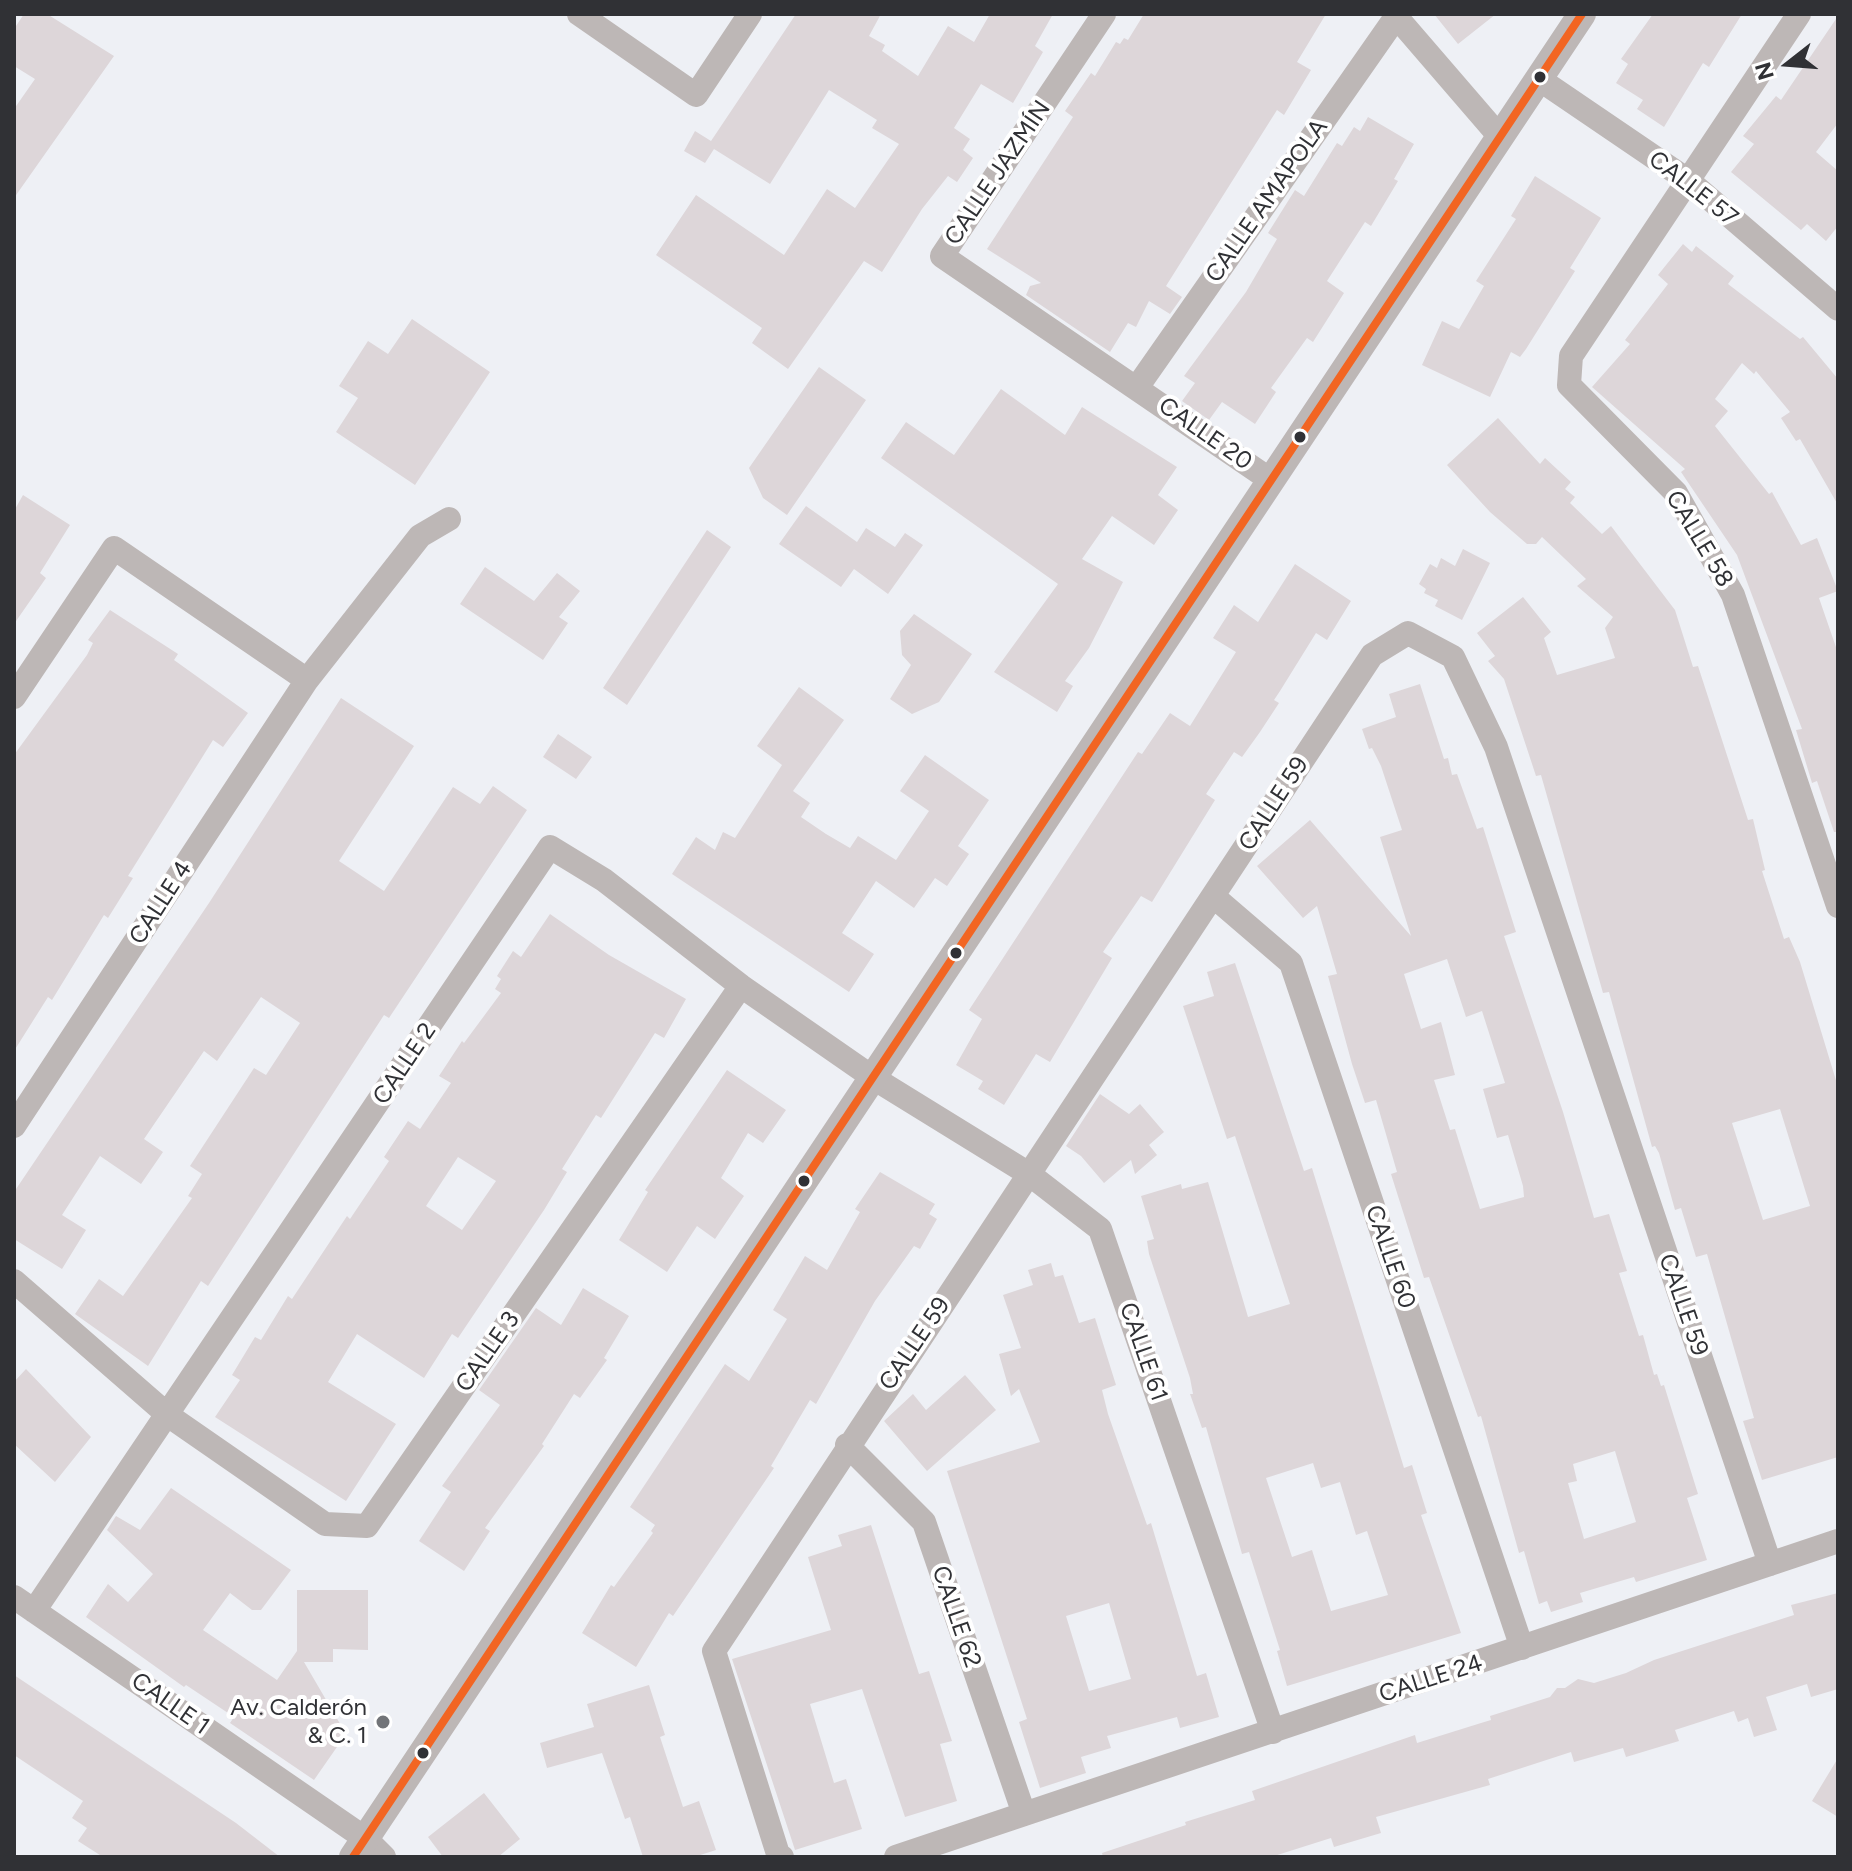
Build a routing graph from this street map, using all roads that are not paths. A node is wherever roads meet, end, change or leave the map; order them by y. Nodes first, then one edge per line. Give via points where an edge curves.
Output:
1 (579, 14) edge
2 (750, 14) edge
3 (1104, 14) edge
4 (1582, 14) edge
5 (1799, 14) edge
6 (1395, 15) edge
7 (1539, 79) junction
8 (1500, 137) junction
9 (1689, 181) junction
10 (1838, 309) edge
11 (1138, 386) junction
12 (1272, 481) junction
13 (449, 519) dead end
14 (307, 680) junction
15 (14, 697) edge
16 (1213, 896) junction
17 (1838, 906) edge
18 (741, 986) junction
19 (875, 1079) junction
20 (14, 1126) edge
21 (1029, 1174) junction
22 (14, 1281) edge
23 (169, 1416) junction
24 (847, 1445) junction
25 (1838, 1541) edge
26 (1770, 1564) junction
27 (24, 1604) edge
28 (1522, 1648) junction
29 (1273, 1732) junction
30 (1024, 1814) junction
31 (368, 1851) edge
32 (782, 1857) edge
33 (896, 1857) edge

1 - 2 street via 696,95
3 - 11 street, CALLE JAZMÍN via 942,256
4 - 7 street
5 - 9 street, CALLE 58
6 - 8 street
6 - 11 street, CALLE AMAPOLA
7 - 8 street
7 - 9 street, CALLE 57
8 - 12 street
9 - 10 street, CALLE 57
9 - 17 street, CALLE 58 via 1571,356 1569,385 1676,493 1733,595
11 - 12 street, CALLE 20
12 - 19 street
13 - 14 street, CALLE 4 via 420,536
14 - 15 street via 114,548
14 - 20 street, CALLE 4
16 - 21 street, CALLE 59
16 - 26 street, CALLE 59 via 1372,655 1408,633 1453,657 1496,747
16 - 28 street, CALLE 60 via 1291,963
18 - 19 street, CALLE 2
18 - 23 street, CALLE 3 via 367,1526 325,1524
18 - 23 street, CALLE 2 via 604,880 550,847
19 - 21 street, CALLE 61
19 - 31 street
21 - 24 street, CALLE 59
21 - 29 street, CALLE 61 via 1100,1229
22 - 23 street
23 - 27 street, CALLE 2
24 - 30 street, CALLE 62 via 924,1522
24 - 32 street, CALLE 59 via 714,1651
25 - 26 street, CALLE 24
26 - 28 street, CALLE 24
27 - 31 street, CALLE 1
28 - 29 street, CALLE 24
29 - 30 street, CALLE 24
30 - 33 street

